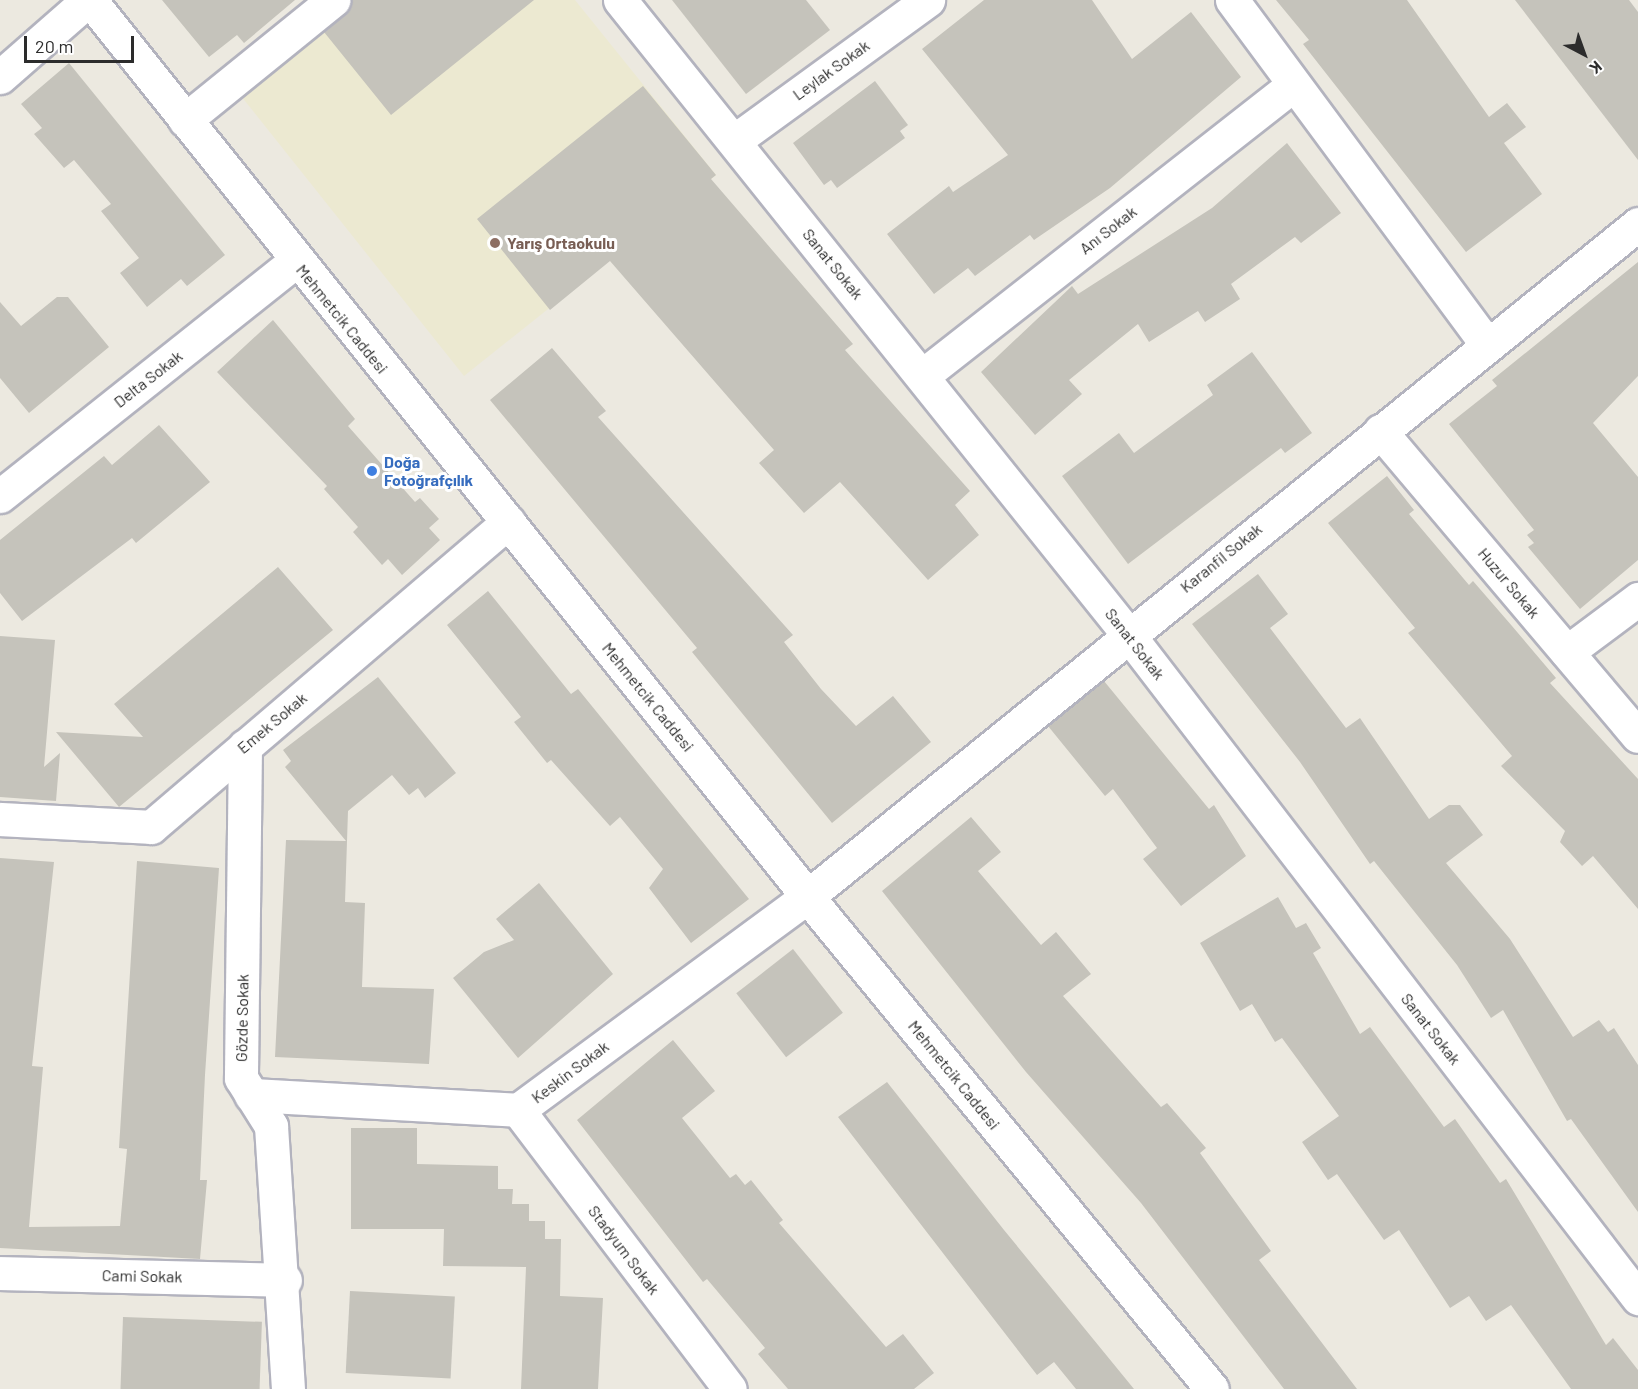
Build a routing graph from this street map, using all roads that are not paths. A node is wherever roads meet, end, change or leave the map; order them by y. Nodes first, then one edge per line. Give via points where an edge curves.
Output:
1 (89, 0) edge
2 (333, 0) edge
3 (620, 0) edge
4 (928, 0) edge
5 (1232, 0) edge
6 (0, 77) edge
7 (1293, 85) junction
8 (185, 120) junction
9 (734, 141) junction
10 (1638, 224) edge
11 (295, 261) junction
12 (1486, 345) junction
13 (922, 376) junction
14 (1380, 431) junction
15 (0, 496) edge
16 (508, 522) junction
17 (1638, 599) edge
18 (1127, 633) junction
19 (1568, 652) junction
20 (1638, 736) edge
21 (245, 746) junction
22 (0, 819) edge
23 (808, 896) junction
24 (252, 1095) junction
25 (518, 1110) junction
26 (0, 1273) edge
27 (285, 1280) junction
28 (1638, 1298) edge
29 (288, 1389) edge
30 (730, 1389) edge
31 (1212, 1389) edge

1 - 6 street
1 - 8 street, Mehmetcik Caddesi
2 - 8 street
3 - 9 street, Sanat Sokak
4 - 9 street, Leylak Sokak
5 - 7 street
7 - 12 street
7 - 13 street, Anı Sokak
8 - 11 street, Mehmetcik Caddesi
9 - 13 street, Sanat Sokak
10 - 12 street, Karanfil Sokak
11 - 15 street, Delta Sokak
11 - 16 street, Mehmetcik Caddesi
12 - 14 street, Karanfil Sokak
13 - 18 street, Sanat Sokak
14 - 18 street, Karanfil Sokak
14 - 19 street, Huzur Sokak
16 - 21 street, Emek Sokak
16 - 23 street, Mehmetcik Caddesi
17 - 19 street
18 - 23 street, Karanfil Sokak
18 - 28 street, Sanat Sokak
19 - 20 street, Huzur Sokak
21 - 22 street, Emek Sokak via 150,827
21 - 24 street, Gözde Sokak via 241,1078
23 - 25 street, Keskin Sokak
23 - 31 street, Mehmetcik Caddesi
24 - 25 street, Keskin Sokak
24 - 27 street, Gözde Sokak via 271,1126
25 - 30 street, Stadyum Sokak
26 - 27 street, Cami Sokak
27 - 29 street, Gözde Sokak

